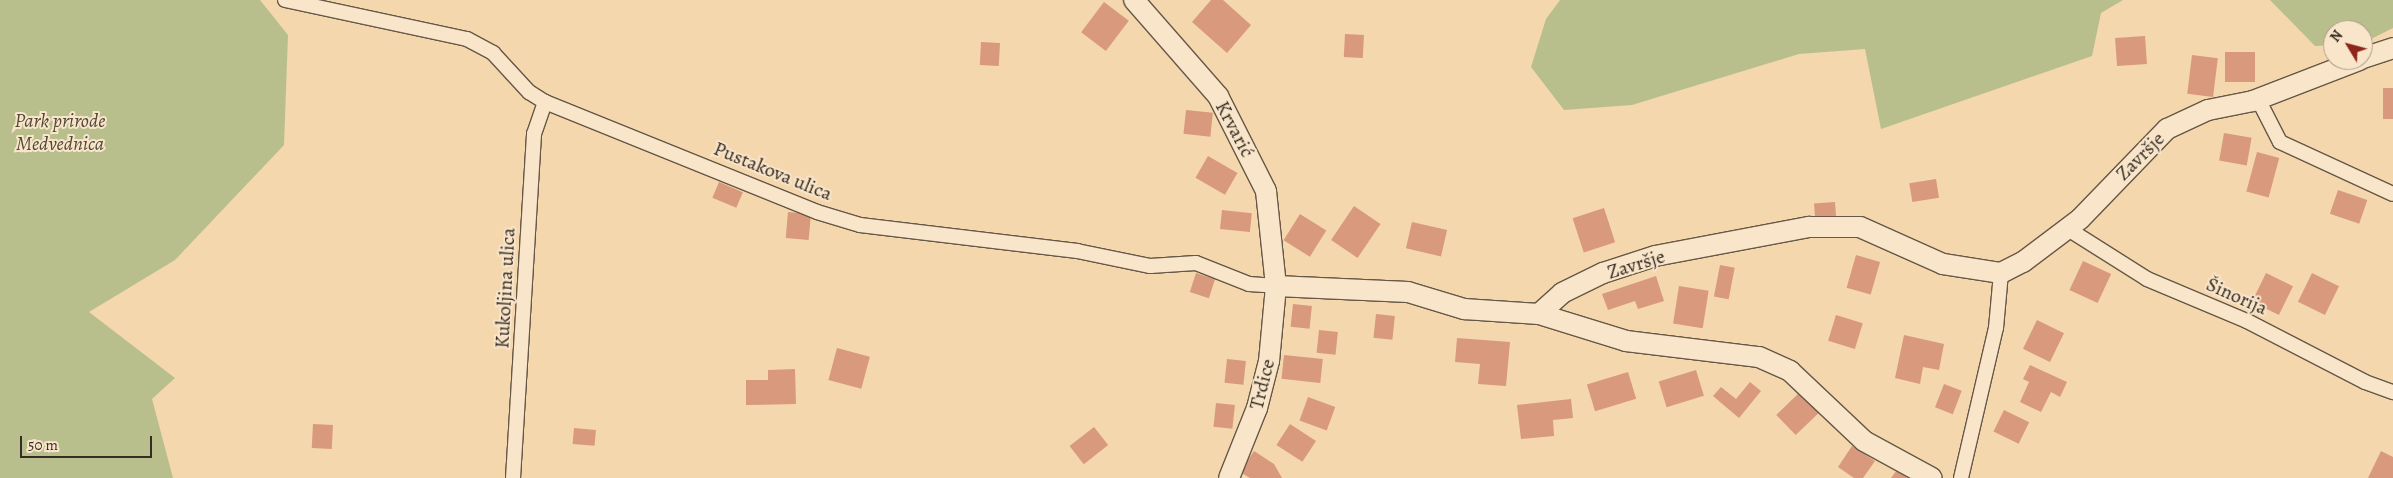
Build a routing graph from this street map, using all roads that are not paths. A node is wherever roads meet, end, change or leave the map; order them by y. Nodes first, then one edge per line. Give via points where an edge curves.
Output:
1 (285, 0) edge
2 (1134, 0) edge
3 (2393, 48) edge
4 (2373, 55) edge
5 (2333, 70) edge
6 (2258, 99) junction
7 (545, 102) junction
8 (2393, 194) edge
9 (2068, 229) junction
10 (2001, 272) junction
11 (1276, 286) junction
12 (1539, 314) junction
13 (2393, 392) edge
14 (513, 478) edge
15 (1229, 478) edge
16 (1932, 478) edge
17 (1961, 478) edge

1 - 7 street, Pustakova ulica via 467,40 493,54 529,92
2 - 11 street, Krvarić via 1218,96 1255,167 1266,191
3 - 4 street
5 - 6 street, Završje
6 - 8 street via 2280,142
6 - 9 street, Završje via 2208,110 2167,129
7 - 11 street, Pustakova ulica via 817,212 860,225 1077,251 1150,266 1196,262 1249,284
7 - 14 street, Kukoljina ulica via 534,134
9 - 10 street, Završje
9 - 13 street, Šinorija via 2147,279 2247,321 2365,382
10 - 12 street, Završje via 1943,264 1860,227 1809,228 1655,256 1604,273 1562,293
10 - 17 street via 1996,328
11 - 12 street via 1408,292 1464,309
11 - 15 street, Trdice via 1265,386
12 - 16 street via 1626,341 1730,352 1776,362 1803,382 1864,441

